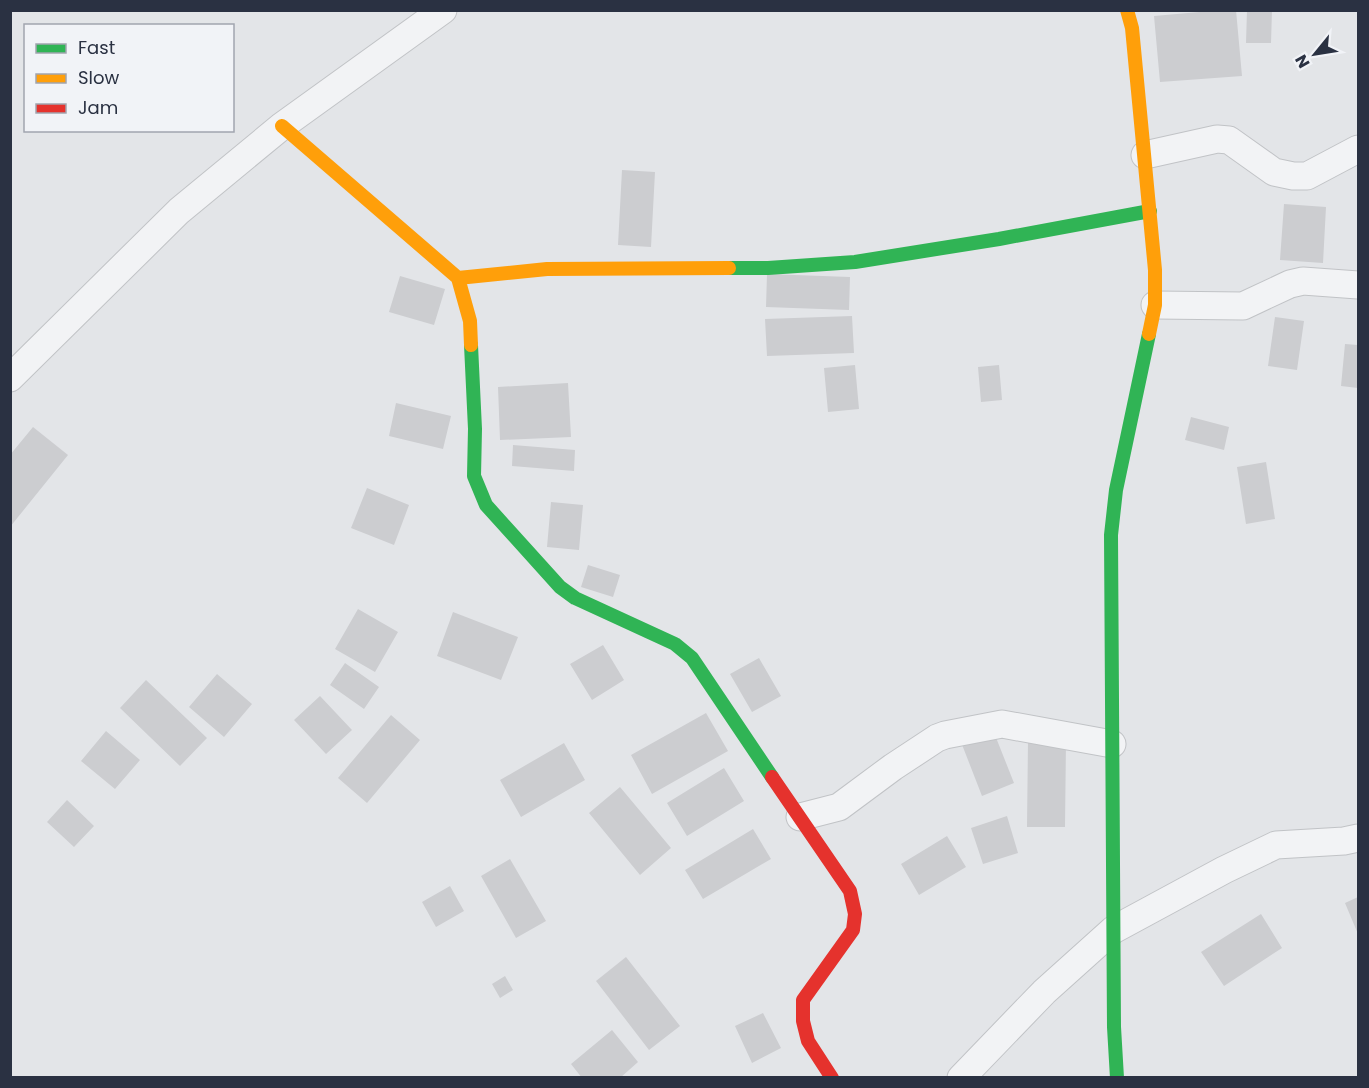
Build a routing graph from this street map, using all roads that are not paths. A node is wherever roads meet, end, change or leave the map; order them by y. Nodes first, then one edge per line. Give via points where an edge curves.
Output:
1 (443, 10) edge
2 (1127, 10) edge
3 (282, 126) junction
4 (1359, 149) edge
5 (1145, 155) junction
6 (1150, 211) junction
7 (458, 278) junction
8 (1359, 285) edge
9 (1155, 305) junction
10 (10, 378) edge
11 (1112, 744) junction
12 (800, 817) junction
13 (1359, 838) edge
14 (1113, 930) junction
15 (832, 1077) edge
16 (961, 1077) edge
17 (1117, 1077) edge

1 - 3 street
2 - 5 street
3 - 7 street
3 - 10 street via 179,211
4 - 5 street via 1307,176 1274,172 1229,140 1217,139
5 - 6 street
6 - 7 street via 855,262 768,268 547,269
6 - 9 street
7 - 12 street via 470,321 474,476 486,505 560,587 575,598 675,644 692,658
8 - 9 street via 1304,281 1243,306
9 - 11 street via 1116,490 1111,535
11 - 12 street via 1002,724 945,735 892,767 839,807
11 - 14 street
12 - 15 street via 850,891 855,914 853,930 803,1000 808,1041
13 - 14 street via 1276,845
14 - 16 street via 1044,992
14 - 17 street

